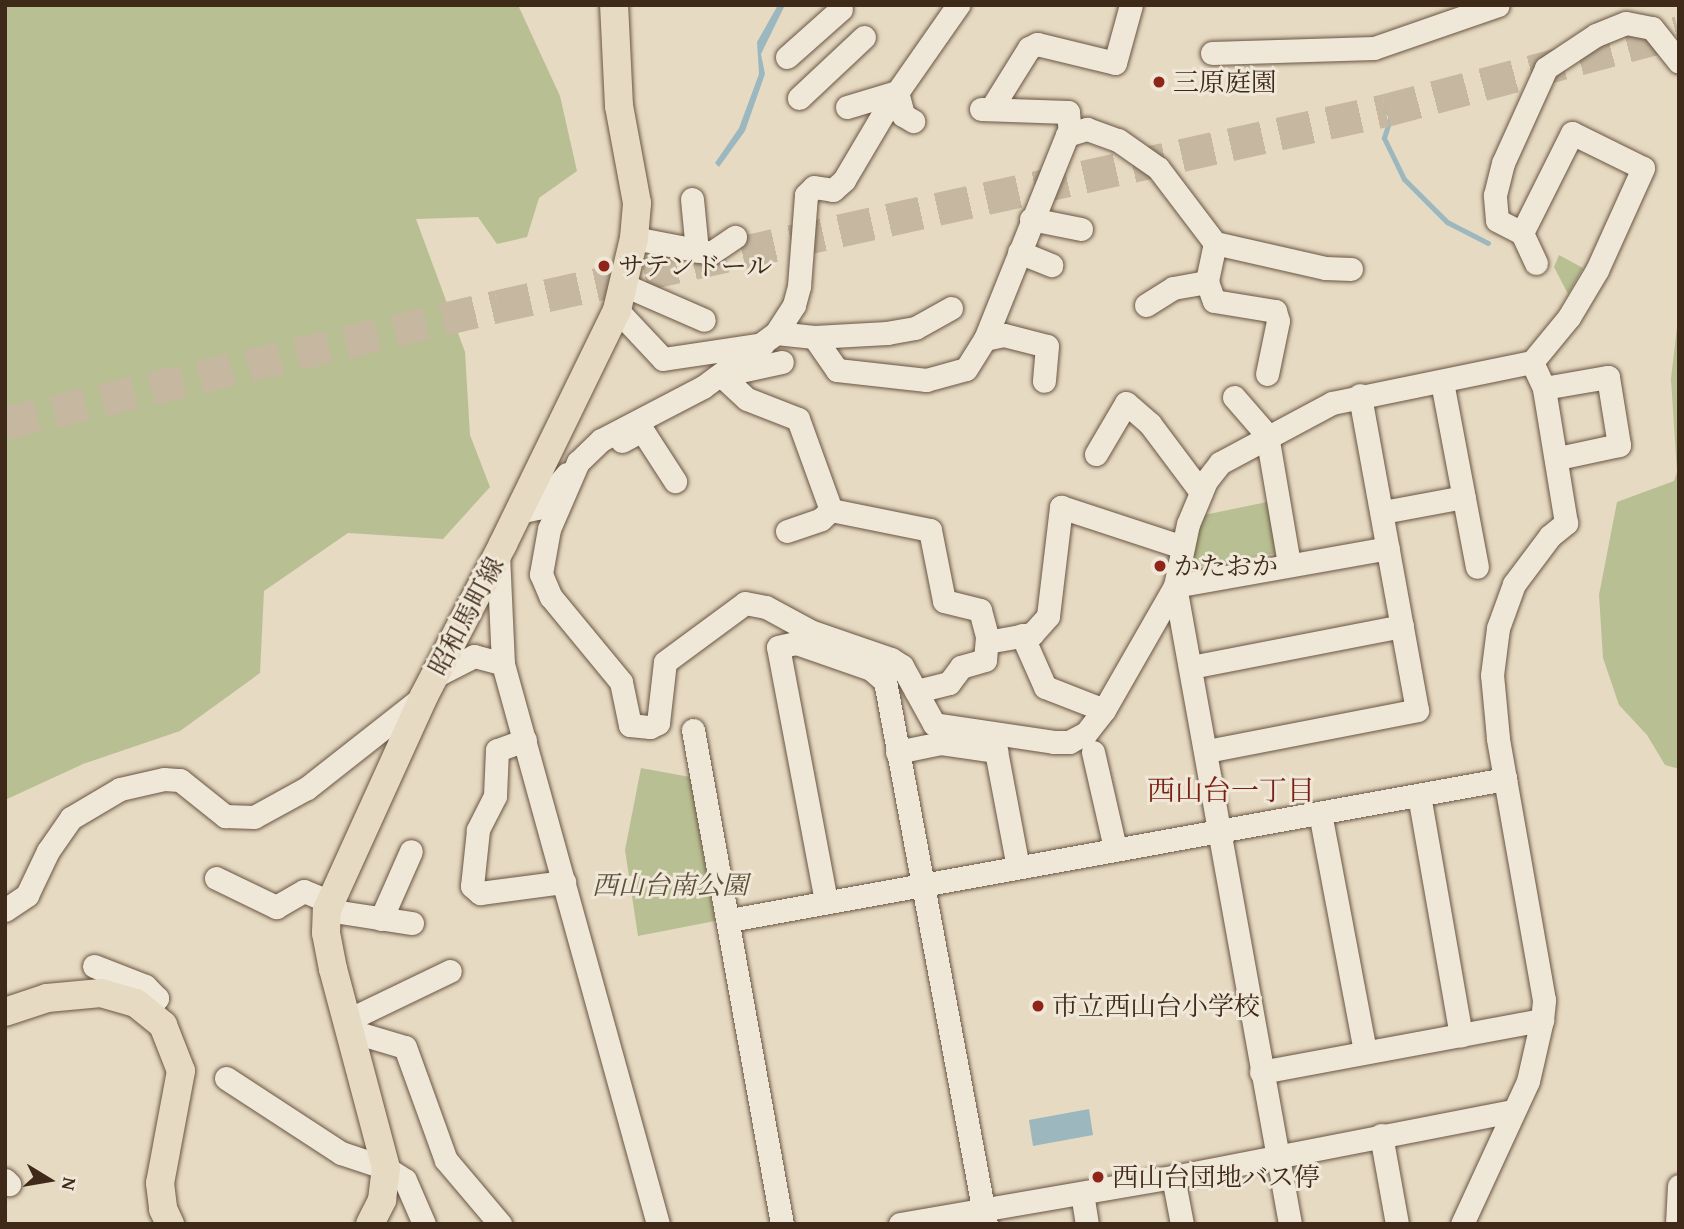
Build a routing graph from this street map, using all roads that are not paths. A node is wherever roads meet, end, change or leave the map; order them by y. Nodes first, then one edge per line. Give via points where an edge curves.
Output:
1 (614, 5) edge
2 (958, 5) edge
3 (1131, 5) edge
4 (1493, 6) edge
5 (839, 7) edge
6 (1212, 53) dead end
7 (787, 57) dead end
8 (1679, 62) edge
9 (897, 92) junction
10 (799, 97) dead end
11 (846, 107) dead end
12 (913, 121) dead end
13 (1070, 133) junction
14 (692, 199) dead end
15 (1031, 219) junction
16 (1081, 229) dead end
17 (1522, 233) junction
18 (735, 237) dead end
19 (635, 238) junction
20 (1215, 243) junction
21 (696, 251) junction
22 (1019, 252) junction
23 (1536, 263) dead end
24 (1052, 265) dead end
25 (1351, 269) dead end
26 (620, 298) junction
27 (1213, 302) junction
28 (1146, 305) dead end
29 (951, 308) dead end
30 (704, 320) dead end
31 (814, 337) junction
32 (769, 339) junction
33 (985, 339) junction
34 (782, 362) dead end
35 (1532, 362) junction
36 (1267, 374) dead end
37 (721, 375) junction
38 (1044, 381) dead end
39 (1442, 382) junction
40 (1544, 388) junction
41 (1360, 395) junction
42 (1234, 397) dead end
43 (612, 435) junction
44 (1267, 435) junction
45 (1096, 454) dead end
46 (1558, 458) junction
47 (578, 462) junction
48 (675, 481) dead end
49 (1201, 492) junction
50 (1464, 497) junction
51 (831, 510) junction
52 (519, 512) junction
53 (1383, 512) junction
54 (787, 531) dead end
55 (1183, 547) junction
56 (1388, 548) junction
57 (498, 554) junction
58 (1289, 564) junction
59 (1477, 567) dead end
60 (1175, 586) junction
61 (1402, 626) junction
62 (1022, 635) junction
63 (987, 642) junction
64 (503, 664) junction
65 (1191, 667) junction
66 (429, 686) junction
67 (916, 691) junction
68 (1104, 710) junction
69 (693, 730) dead end
70 (525, 740) junction
71 (1206, 751) junction
72 (897, 752) junction
73 (1094, 752) dead end
74 (1505, 779) junction
75 (1419, 795) junction
76 (1320, 813) junction
77 (1219, 830) junction
78 (1115, 848) junction
79 (411, 851) dead end
80 (1018, 867) junction
81 (216, 878) dead end
82 (564, 882) junction
83 (922, 885) junction
84 (826, 901) junction
85 (329, 906) junction
86 (5, 910) edge
87 (381, 919) junction
88 (730, 919) junction
89 (412, 923) dead end
90 (94, 966) dead end
91 (450, 971) dead end
92 (148, 1009) junction
93 (5, 1012) edge
94 (1542, 1020) junction
95 (350, 1025) junction
96 (1461, 1035) junction
97 (1366, 1051) junction
98 (1261, 1072) junction
99 (226, 1078) dead end
100 (1513, 1111) junction
101 (1381, 1135) junction
102 (1277, 1155) junction
103 (386, 1168) junction
104 (1173, 1177) junction
105 (1679, 1186) edge
106 (1082, 1192) junction
107 (985, 1217) edge
108 (170, 1224) edge
109 (370, 1224) edge
110 (424, 1224) edge
111 (500, 1224) edge
112 (658, 1224) edge
113 (782, 1224) edge
114 (901, 1224) edge
115 (1087, 1224) edge
116 (1182, 1224) edge
117 (1290, 1224) edge
118 (1396, 1224) edge
119 (1462, 1224) edge
120 (1677, 1224) edge

1 - 19 main road, 昭和馬町線 via 619,106 637,203
2 - 9 street
3 - 13 street via 1115,63 1037,44 1029,48 985,109 1068,112
4 - 6 street via 1374,48
5 - 7 street
5 - 10 street via 866,39
8 - 17 street via 1652,28 1626,23 1596,34 1546,68 1503,163 1495,195 1497,220
9 - 11 street
9 - 12 street via 903,115
9 - 32 street via 837,188 814,187 806,195 799,286 794,305
13 - 15 street
13 - 20 street via 1101,131 1158,168
14 - 21 street
15 - 16 street
15 - 22 street
17 - 23 street
17 - 35 street via 1572,132 1643,168 1597,270 1569,317
18 - 21 street via 711,253
19 - 21 street
19 - 26 main road, 昭和馬町線
20 - 25 street via 1325,268
20 - 27 street
22 - 24 street
22 - 33 street
26 - 30 street
26 - 32 street via 663,359
26 - 52 main road, 昭和馬町線
27 - 28 street via 1173,288
27 - 36 street via 1275,311 1278,321
29 - 31 street via 915,328
31 - 32 street
31 - 33 street via 837,370 909,380 958,374 973,361
32 - 37 street
33 - 38 street via 1004,335 1047,346
34 - 37 street
35 - 39 street
35 - 40 street
37 - 43 street
37 - 51 street via 747,399 798,419
39 - 41 street
39 - 50 street
40 - 46 street
40 - 46 street via 1608,377 1619,445
41 - 44 street via 1304,414
41 - 53 street
42 - 44 street
43 - 47 street
43 - 48 street via 619,442 642,430
44 - 49 street via 1220,463
44 - 58 street
45 - 49 street via 1126,403 1150,424
46 - 74 street via 1566,523 1550,536 1514,584 1494,654 1493,697
47 - 52 street via 537,508
47 - 67 street via 549,529 541,574 551,597 621,682 630,725 658,723 665,662 745,603 766,607 810,631 891,659 902,666
49 - 55 street
50 - 53 street
50 - 59 street
51 - 54 street via 821,519
51 - 63 street via 930,530 944,601 980,610
52 - 57 main road, 昭和馬町線
53 - 56 street
55 - 60 street
55 - 62 street via 1061,507 1048,616 1032,634
56 - 58 street
56 - 61 street
57 - 64 street
57 - 66 main road, 昭和馬町線
58 - 60 street
60 - 65 street
60 - 68 street
61 - 65 street
61 - 71 street via 1417,710
62 - 63 street
62 - 68 street via 1045,687
63 - 67 street via 985,660 961,667 949,684
64 - 66 street via 474,656
64 - 70 street
65 - 71 street
66 - 85 main road, 昭和馬町線
66 - 86 street via 307,788 254,817 225,816 180,780 120,789 71,818 48,851 27,895
67 - 68 street via 934,724 1054,742 1069,742 1086,733
69 - 88 street
70 - 82 street
70 - 82 street via 497,750 495,796 478,830 472,886 480,893
71 - 77 street
72 - 80 street via 941,743 996,751
72 - 83 street
72 - 84 street via 885,681 871,669 796,643 778,647
73 - 78 street
74 - 75 street
74 - 94 street via 1544,1000
75 - 76 street
75 - 96 street
76 - 77 street
76 - 97 street
77 - 78 street
77 - 98 street
78 - 80 street
79 - 87 street
80 - 83 street
81 - 85 street via 276,907 304,891
82 - 112 street
83 - 84 street
83 - 107 street
84 - 88 street
85 - 87 street
85 - 95 main road, 昭和馬町線 via 326,933
87 - 89 street
88 - 113 street
90 - 92 street via 145,986 157,998
91 - 95 street
92 - 93 main road via 126,998 88,992 47,998
92 - 108 main road via 172,1041 181,1071 160,1183
94 - 96 street
94 - 100 street via 1534,1062
95 - 103 main road, 昭和馬町線
95 - 111 street via 405,1047 446,1160
96 - 97 street
97 - 98 street
98 - 102 street
99 - 103 street via 341,1153
100 - 101 street
100 - 119 street
101 - 102 street
101 - 118 street
102 - 104 street
102 - 117 street
103 - 109 main road, 昭和馬町線 via 382,1200
103 - 110 street via 405,1180
104 - 106 street
104 - 116 street
105 - 120 street
106 - 107 street
106 - 115 street
107 - 114 street

